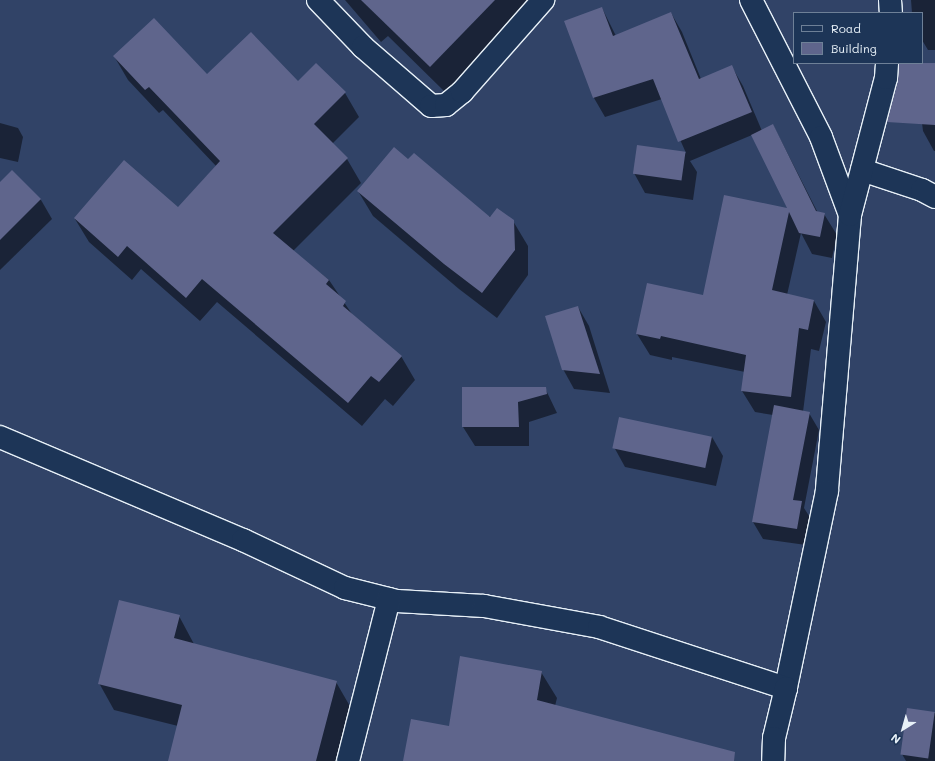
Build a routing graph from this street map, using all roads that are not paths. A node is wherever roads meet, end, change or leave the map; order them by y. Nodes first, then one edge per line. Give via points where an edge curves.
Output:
1 (318, 0) edge
2 (543, 0) edge
3 (751, 0) edge
4 (890, 0) edge
5 (891, 12) edge
6 (887, 64) edge
7 (862, 170) junction
8 (935, 198) edge
9 (850, 214) junction
10 (0, 437) edge
11 (389, 599) junction
12 (786, 688) junction
13 (348, 761) edge
14 (773, 761) edge

1 - 2 street via 363,47 431,106 446,105 462,92
3 - 9 street via 821,136
4 - 5 street
6 - 7 street via 886,78
7 - 8 street via 922,190
7 - 9 street
9 - 12 street via 827,491
10 - 11 street via 243,540 345,588
11 - 12 street via 484,606 599,627
11 - 13 street
12 - 14 street via 774,738

